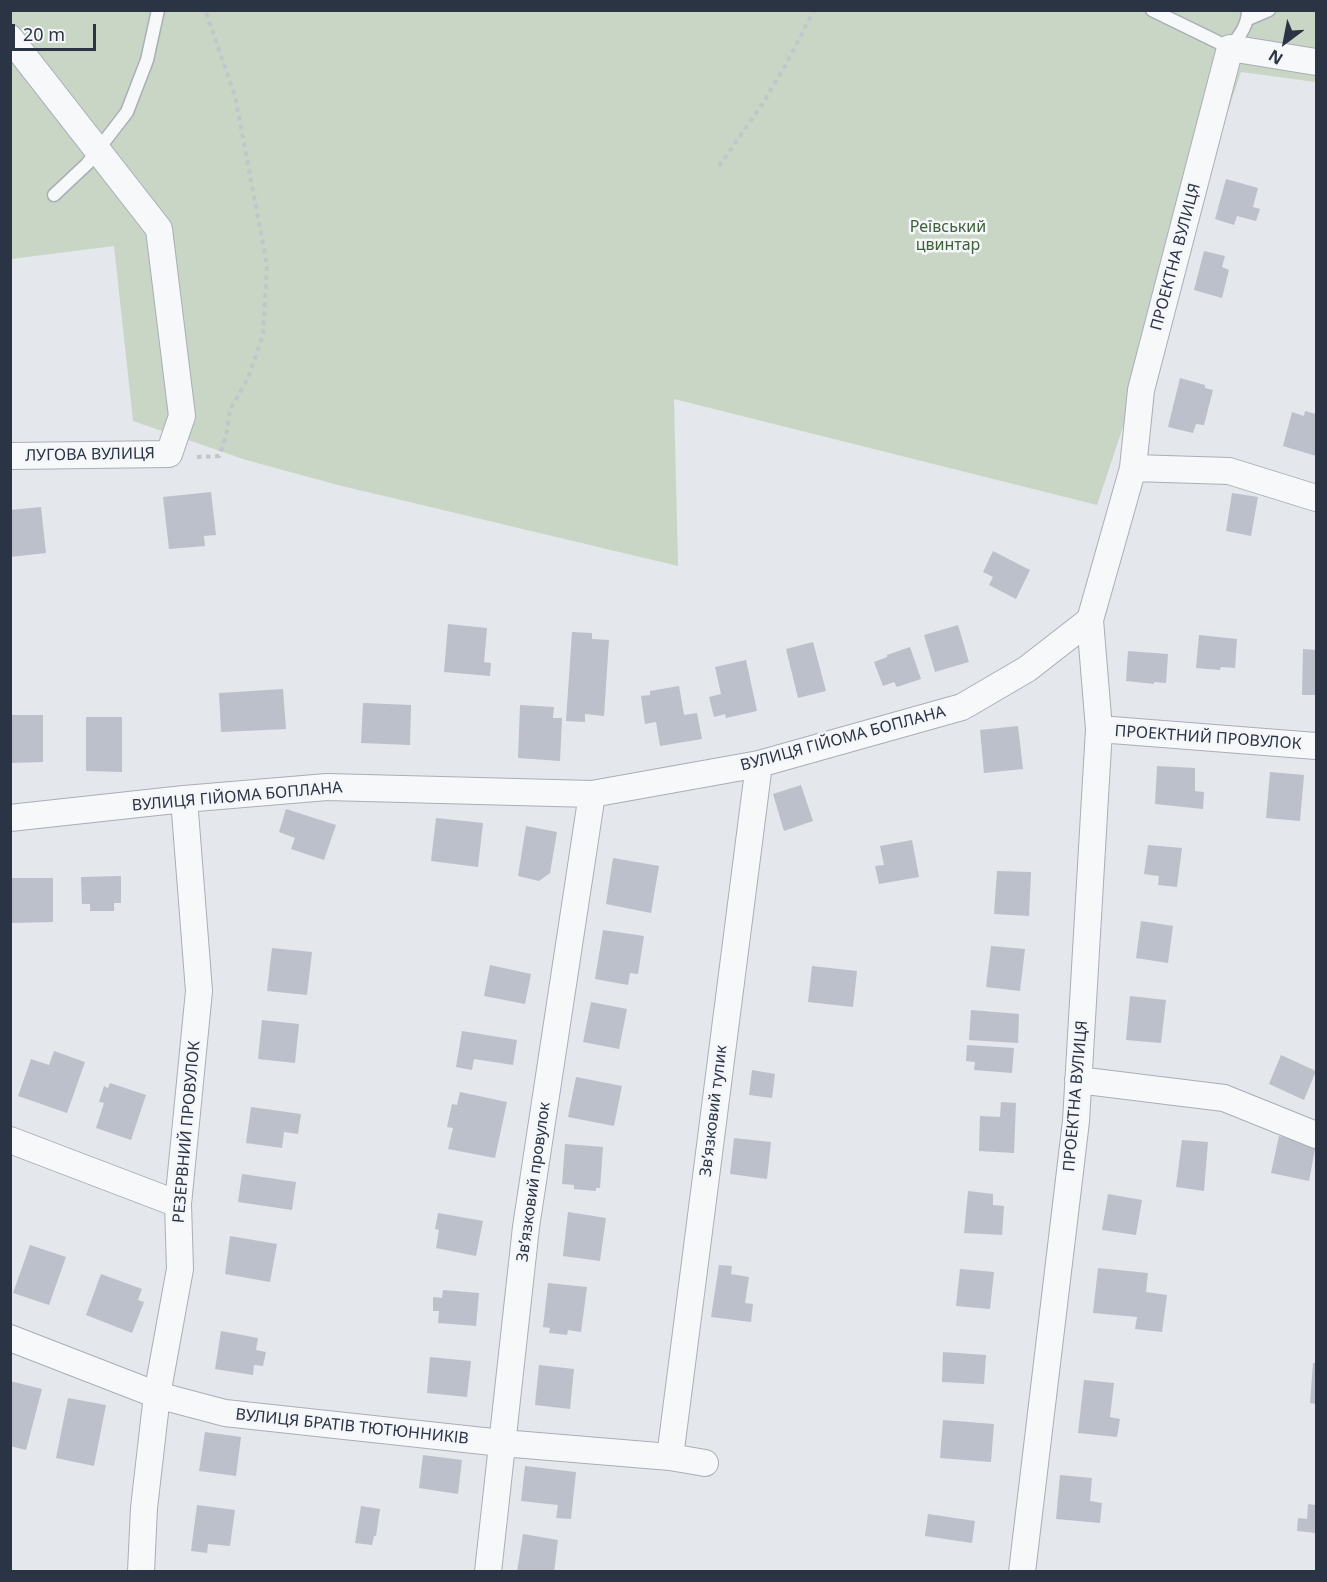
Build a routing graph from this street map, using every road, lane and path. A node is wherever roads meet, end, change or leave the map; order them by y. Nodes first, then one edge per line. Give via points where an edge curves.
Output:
1 (158, 10) edge
2 (205, 10) edge
3 (814, 10) edge
4 (1152, 10) edge
5 (1269, 10) edge
6 (1248, 15) edge
7 (10, 38) edge
8 (1230, 48) junction
9 (1317, 62) edge
10 (719, 166) dead end
11 (54, 195) dead end
12 (169, 454) junction
13 (10, 456) edge
14 (1134, 468) junction
15 (1317, 498) edge
16 (1090, 620) junction
17 (1099, 729) junction
18 (1317, 746) edge
19 (759, 764) junction
20 (592, 794) junction
21 (184, 800) junction
22 (10, 818) edge
23 (1078, 1080) junction
24 (1317, 1135) edge
25 (10, 1140) edge
26 (178, 1204) junction
27 (10, 1338) edge
28 (157, 1395) junction
29 (502, 1443) junction
30 (670, 1457) junction
31 (705, 1463) dead end
32 (141, 1572) edge
33 (488, 1572) edge
34 (1022, 1572) edge

1 - 11 lane via 147,60 127,112 87,164
2 - 12 path via 235,96 258,213 267,265 263,335 248,378 230,410 219,456
3 - 10 path via 763,103
4 - 8 lane
5 - 6 lane
6 - 8 lane via 1245,27
7 - 12 street via 159,229 182,416
8 - 9 street
8 - 14 street, ПРОЕКТНА ВУЛИЦЯ via 1142,390
12 - 13 street, ЛУГОВА ВУЛИЦЯ
14 - 15 street via 1229,471
14 - 16 street
16 - 17 street, ПРОЕКТНА ВУЛИЦЯ
16 - 19 street, ВУЛИЦЯ ГІЙОМА БОПЛАНА via 1027,669 962,707
17 - 18 street, ПРОЕКТНИЙ ПРОВУЛОК
17 - 23 street, ПРОЕКТНА ВУЛИЦЯ
19 - 20 street, ВУЛИЦЯ ГІЙОМА БОПЛАНА
19 - 30 street, Звʼязковий тупик
20 - 21 street, ВУЛИЦЯ ГІЙОМА БОПЛАНА via 327,787
20 - 29 street, Звʼязковий провулок via 526,1227
21 - 22 street, ВУЛИЦЯ ГІЙОМА БОПЛАНА
21 - 26 street, РЕЗЕРВНИЙ ПРОВУЛОК via 199,992
23 - 24 street via 1224,1098
23 - 34 street, ПРОЕКТНА ВУЛИЦЯ
25 - 26 street
26 - 28 street, РЕЗЕРВНИЙ ПРОВУЛОК via 180,1269
27 - 28 street, ВУЛИЦЯ БРАТІВ ТЮТЮННИКІВ
28 - 29 street, ВУЛИЦЯ БРАТІВ ТЮТЮННИКІВ via 225,1413
28 - 32 street, РЕЗЕРВНИЙ ПРОВУЛОК
29 - 30 street, ВУЛИЦЯ БРАТІВ ТЮТЮННИКІВ
29 - 33 street, Звʼязковий провулок
30 - 31 street, ВУЛИЦЯ БРАТІВ ТЮТЮННИКІВ

